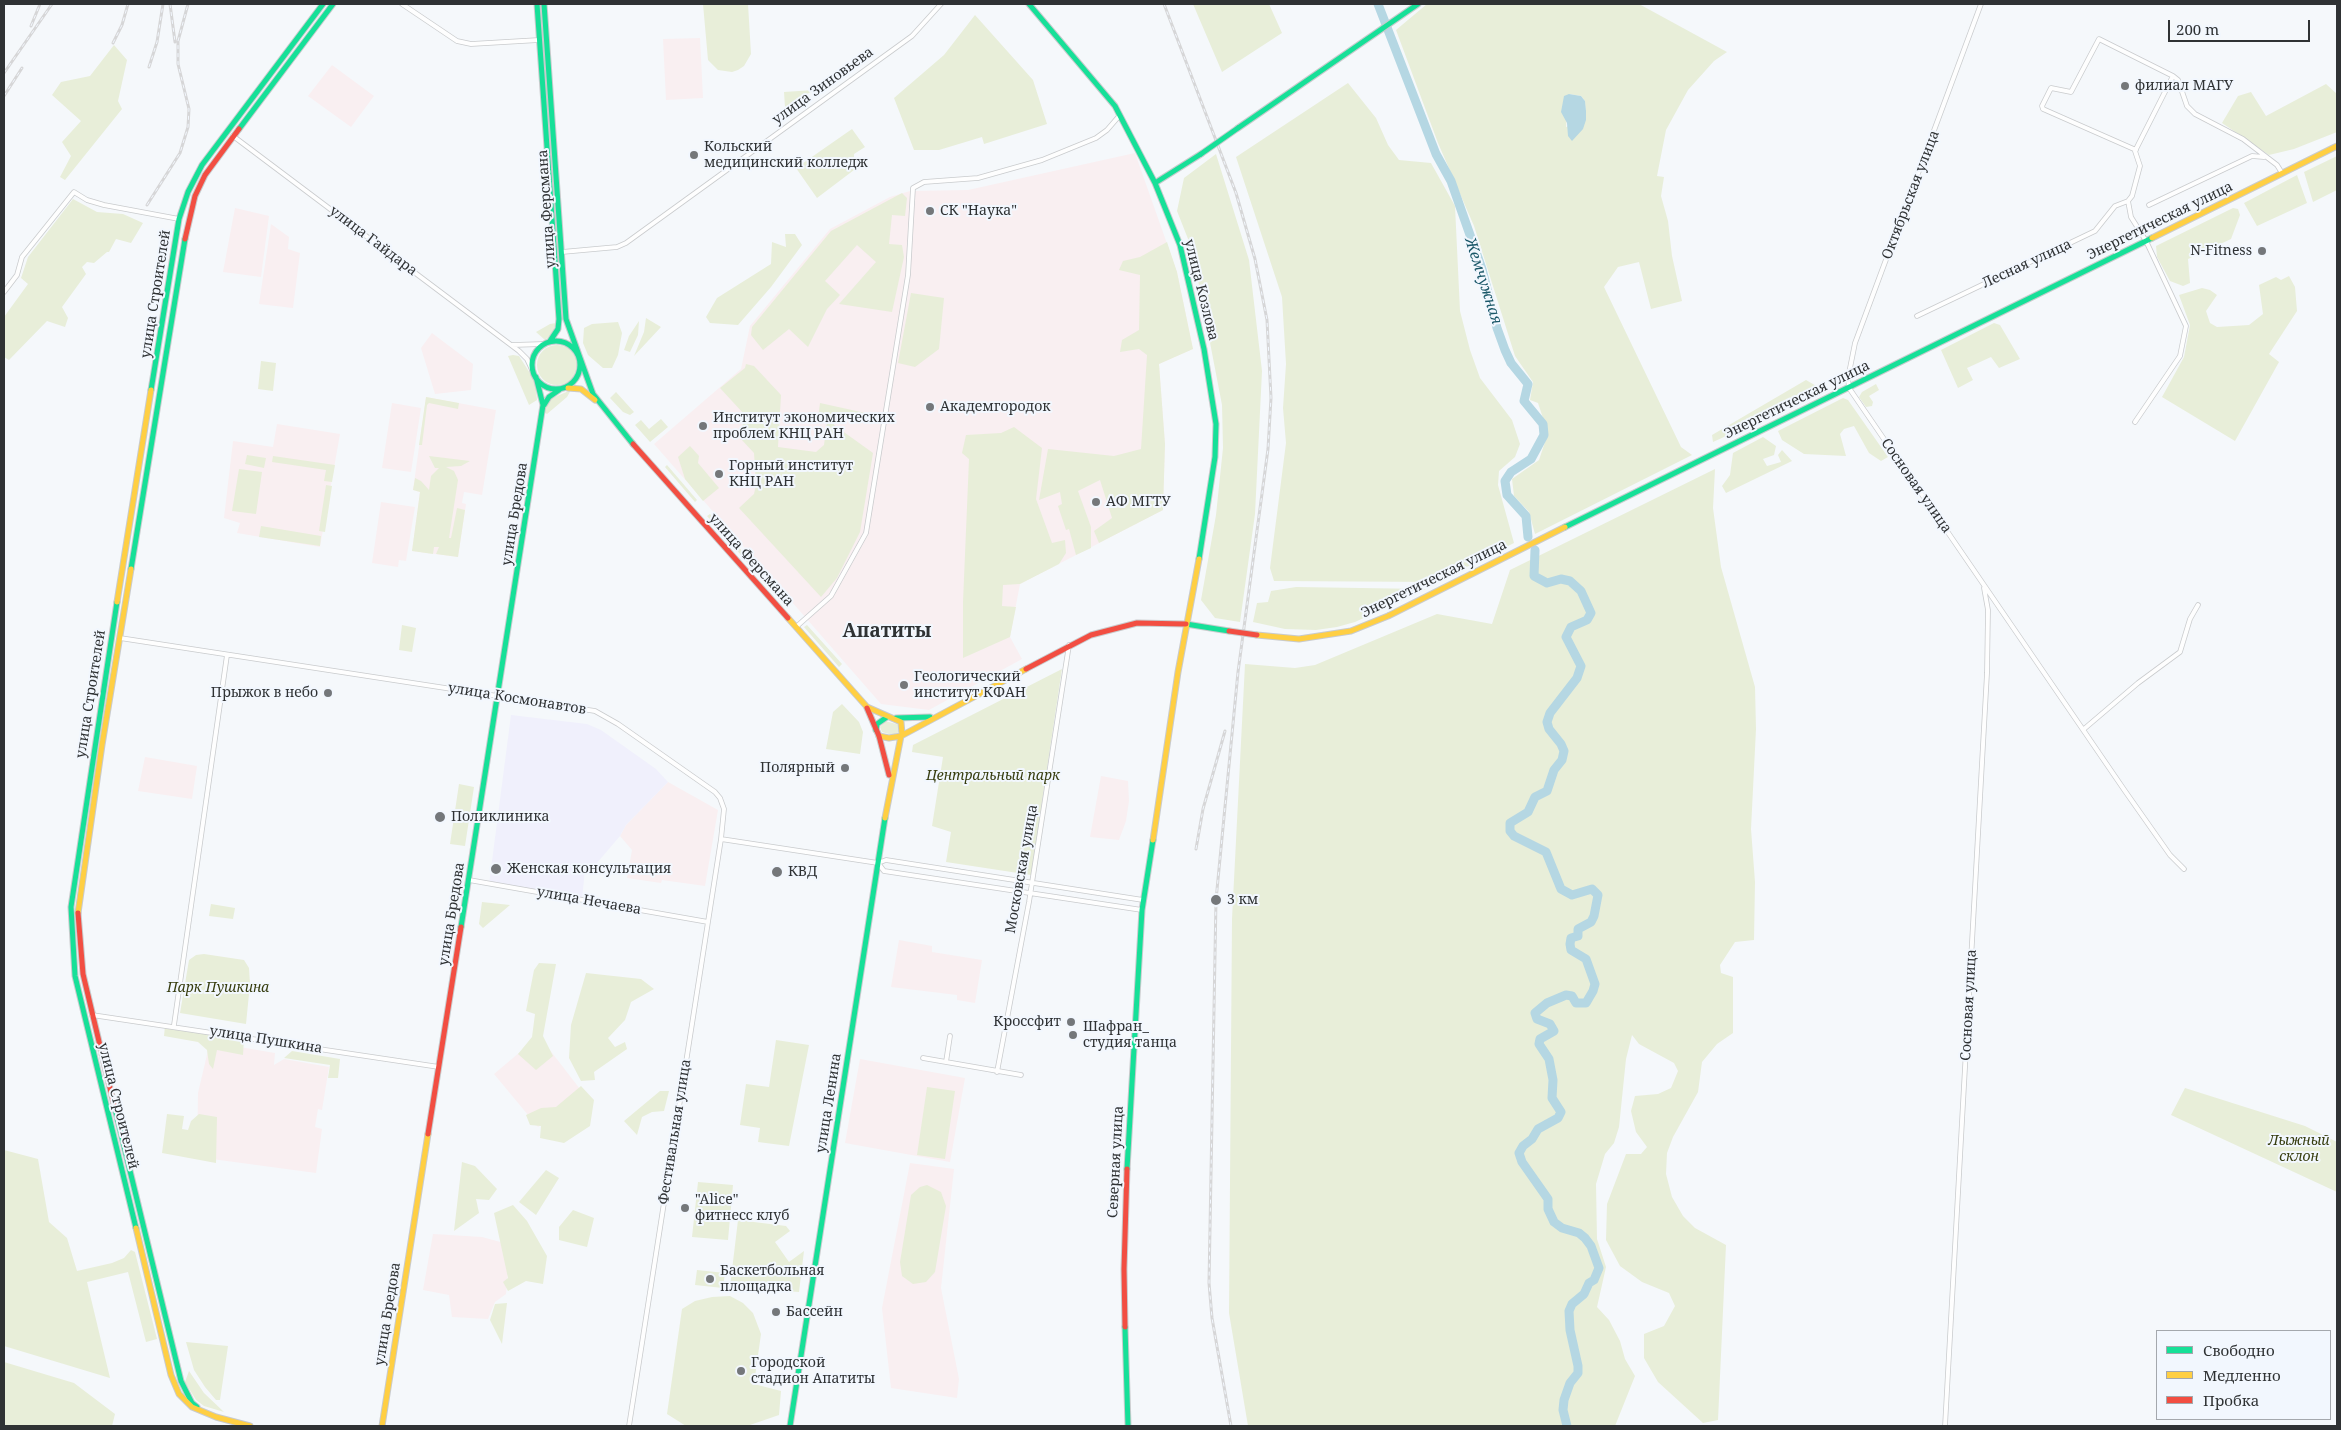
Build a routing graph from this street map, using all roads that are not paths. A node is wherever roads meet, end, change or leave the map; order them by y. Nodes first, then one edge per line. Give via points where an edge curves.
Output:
1 (323, 4) edge
2 (333, 4) edge
3 (402, 4) edge
4 (537, 4) edge
5 (544, 4) edge
6 (941, 4) edge
7 (1029, 4) edge
8 (1418, 4) edge
9 (1980, 4) edge
10 (539, 40) junction
11 (281, 60) junction
12 (287, 64) junction
13 (2173, 76) junction
14 (1120, 114) junction
15 (227, 131) junction
16 (233, 136) junction
17 (2337, 146) edge
18 (2136, 150) junction
19 (2267, 157) junction
20 (2282, 173) junction
21 (1155, 184) junction
22 (2128, 201) junction
23 (2149, 205) dead end
24 (179, 219) junction
25 (552, 222) junction
26 (559, 222) junction
27 (2146, 241) junction
28 (554, 252) junction
29 (562, 252) junction
30 (4, 292) edge
31 (165, 306) junction
32 (173, 308) junction
33 (1917, 316) dead end
34 (550, 341) junction
35 (544, 344) junction
36 (512, 345) junction
37 (579, 358) junction
38 (535, 376) junction
39 (1850, 388) junction
40 (562, 389) junction
41 (543, 405) junction
42 (600, 406) junction
43 (2135, 422) dead end
44 (145, 434) junction
45 (153, 436) junction
46 (1983, 584) junction
47 (2198, 605) dead end
48 (1186, 624) junction
49 (796, 627) junction
50 (111, 637) junction
51 (120, 638) junction
52 (1069, 645) junction
53 (227, 654) junction
54 (498, 696) junction
55 (867, 707) junction
56 (887, 716) junction
57 (933, 716) junction
58 (895, 718) junction
59 (2084, 730) junction
60 (878, 733) junction
61 (902, 735) junction
62 (95, 744) junction
63 (102, 745) junction
64 (890, 783) junction
65 (721, 838) junction
66 (878, 863) junction
67 (2184, 869) dead end
68 (469, 880) junction
69 (1032, 883) junction
70 (1031, 893) junction
71 (1143, 900) junction
72 (1142, 910) junction
73 (708, 922) junction
74 (92, 1015) junction
75 (84, 1016) junction
76 (174, 1025) junction
77 (950, 1036) dead end
78 (924, 1058) dead end
79 (946, 1062) junction
80 (439, 1067) junction
81 (997, 1072) junction
82 (1021, 1076) dead end
83 (139, 1225) junction
84 (202, 1411) junction
85 (250, 1426) edge
86 (382, 1426) edge
87 (629, 1426) edge
88 (790, 1426) edge
89 (1128, 1426) edge
90 (1945, 1426) edge

1 - 11 main road, улица Строителей
2 - 12 main road, улица Строителей
3 - 10 street via 457,41 471,44
4 - 10 main road, улица Ферсмана
5 - 26 main road, улица Ферсмана
6 - 29 street, улица Зиновьева via 912,36 626,243 617,247
7 - 14 main road, улица Козлова via 1094,78
8 - 21 main road, bridge
9 - 39 street, Октябрьская улица via 1855,343 1848,378
10 - 25 main road, улица Ферсмана
11 - 12 main road
11 - 15 main road, улица Строителей
12 - 16 main road, улица Строителей
13 - 18 street
13 - 18 street via 2099,39 2071,92 2051,88 2042,106
13 - 19 street via 2178,80 2187,106 2195,114 2241,137
14 - 21 main road, улица Козлова
14 - 49 street via 1096,138 1042,160 978,178 924,182 913,188 908,275 866,533 831,596
15 - 16 main road
15 - 24 main road, улица Строителей via 194,178
16 - 32 main road, улица Строителей via 205,175 195,196 188,218
16 - 36 street, улица Гайдара
17 - 20 main road, Энергетическая улица
18 - 22 street via 2139,172
19 - 20 street
19 - 23 street via 2252,156
20 - 27 main road, Энергетическая улица
21 - 48 main road, улица Козлова via 1180,245 1188,275 1216,424 1215,457 1205,526
22 - 27 street via 2131,217
22 - 33 street, Лесная улица via 2115,206 2094,231
24 - 30 street via 104,205 74,192 22,257 17,275
24 - 31 main road, улица Строителей
25 - 26 main road
25 - 28 main road, улица Ферсмана
26 - 29 main road, улица Ферсмана
27 - 39 main road, Энергетическая улица
27 - 43 street via 2186,326 2180,356
28 - 29 main road, улица Зиновьева
28 - 34 main road, улица Ферсмана via 559,319 558,329
29 - 37 main road, улица Ферсмана via 566,319
31 - 32 main road
31 - 44 main road, улица Строителей
32 - 45 main road, улица Строителей
34 - 35 main road
34 - 37 main road via 571,346
35 - 36 street
35 - 38 main road via 533,357
36 - 38 street, улица Гайдара via 527,359
37 - 40 main road via 580,374
37 - 42 main road, улица Ферсмана
38 - 40 main road via 546,388
38 - 41 main road
39 - 46 street, Сосновая улица
39 - 48 main road, Энергетическая улица, bridge via 1643,487 1388,616 1351,631 1300,639
40 - 41 main road via 549,396
40 - 42 main road, улица Ферсмана via 581,389
41 - 54 main road, улица Бредова
42 - 49 main road, улица Ферсмана
44 - 45 main road
44 - 50 main road, улица Строителей
45 - 51 main road, улица Строителей
46 - 59 street, Сосновая улица
46 - 90 street, Сосновая улица via 1988,610 1987,673
47 - 59 street via 2180,652
48 - 52 main road via 1126,624
48 - 71 main road
49 - 55 main road, улица Ферсмана
50 - 51 main road
50 - 62 main road, улица Строителей
51 - 53 street, улица Космонавтов
51 - 63 main road, улица Строителей
52 - 57 main road
52 - 69 street, Московская улица
53 - 54 street, улица Космонавтов
53 - 76 street
54 - 65 street, улица Космонавтов via 595,711 606,716 720,798 724,809
54 - 68 main road, улица Бредова
55 - 56 main road, улица Ферсмана
55 - 60 main road, улица Ферсмана
56 - 58 main road
56 - 60 main road via 877,724
57 - 58 main road
57 - 61 main road
58 - 61 main road via 901,722
59 - 67 street, Сосновая улица via 2170,855
60 - 61 main road via 889,738
60 - 64 main road, улица Ленина
61 - 64 main road, улица Ленина
62 - 63 main road
62 - 75 main road, улица Строителей via 70,918 73,961
63 - 74 main road, улица Строителей via 78,908 81,959
64 - 66 main road, улица Ленина
65 - 66 street
65 - 73 street, Фестивальная улица
66 - 69 street via 886,860
66 - 70 street via 884,871
66 - 88 main road, улица Ленина
68 - 73 street, улица Нечаева
68 - 80 main road, улица Бредова
69 - 70 street, Московская улица
69 - 71 street
70 - 72 street
70 - 81 street, Московская улица
71 - 72 main road, Северная улица
72 - 89 main road, Северная улица via 1125,1222
73 - 87 street, Фестивальная улица
74 - 75 main road
74 - 76 street, улица Пушкина
74 - 83 main road, улица Строителей
75 - 83 main road, улица Строителей
76 - 80 street, улица Пушкина
77 - 79 street
78 - 79 street
79 - 81 street
80 - 86 main road, улица Бредова
81 - 82 street
83 - 84 main road, улица Строителей via 180,1381 192,1403
83 - 84 main road, улица Строителей via 171,1375 179,1394 192,1407
84 - 85 main road, улица Строителей

